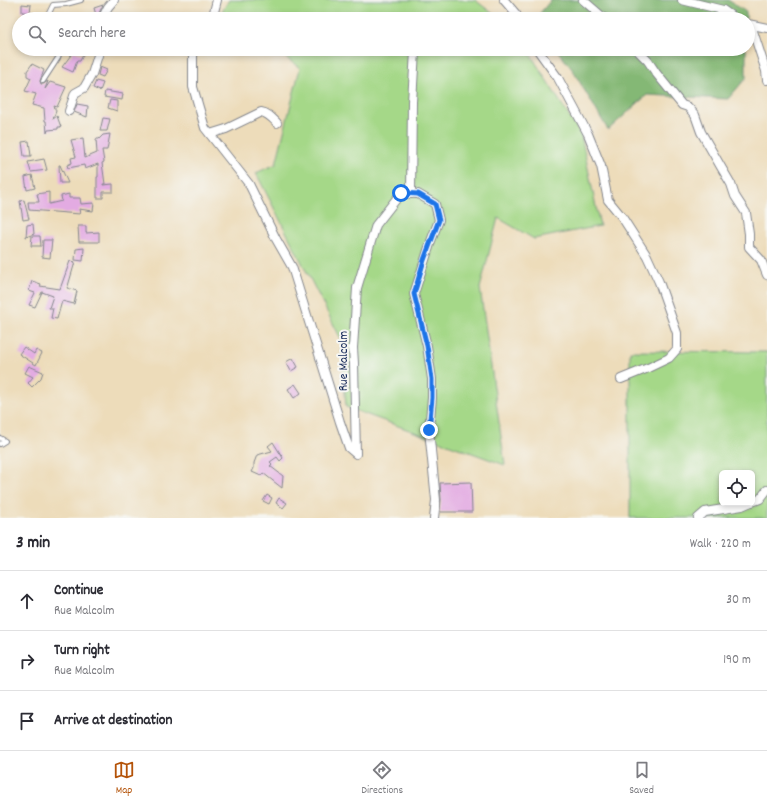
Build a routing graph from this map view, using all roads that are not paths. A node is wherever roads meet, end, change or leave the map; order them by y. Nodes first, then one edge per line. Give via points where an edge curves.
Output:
1 (81, 0) edge
2 (114, 0) edge
3 (217, 0) edge
4 (504, 0) edge
5 (583, 0) edge
6 (682, 0) edge
7 (50, 12) edge
8 (106, 12) edge
9 (214, 12) edge
10 (514, 12) edge
11 (597, 12) edge
12 (726, 12) edge
13 (755, 26) edge
14 (767, 28) edge
15 (755, 39) edge
16 (59, 56) edge
17 (98, 56) edge
18 (192, 56) edge
19 (415, 56) edge
20 (542, 56) edge
21 (643, 56) edge
22 (767, 80) edge
23 (43, 81) dead end
24 (69, 111) dead end
25 (277, 123) dead end
26 (210, 134) junction
27 (411, 194) junction
28 (767, 275) edge
29 (621, 379) dead end
30 (0, 438) edge
31 (0, 444) edge
32 (767, 490) edge
33 (755, 501) edge
34 (742, 506) edge
35 (434, 518) edge
36 (698, 518) edge

1 - 7 lane via 53,5
2 - 8 street
3 - 9 street
4 - 10 street
5 - 11 street
6 - 12 street
13 - 14 street
15 - 22 street
16 - 23 lane
17 - 24 street via 92,74 84,88 75,93
18 - 26 street, Rue Malcolm via 193,87 205,128
19 - 27 street
20 - 29 street via 558,78 588,134 601,166 608,200 647,256 677,333 677,349 669,358
21 - 28 street via 682,105 688,107 695,115 701,132 746,213 749,247 761,260
25 - 26 street via 265,112 261,112
26 - 27 street, Rue Malcolm via 249,184 292,267 340,422 349,448 356,454 353,348 357,288 376,226 401,193
27 - 35 street via 418,194 435,204 439,220 414,294 432,379 429,430 436,500
30 - 31 lane via 4,441
32 - 33 street
34 - 36 street via 705,512

